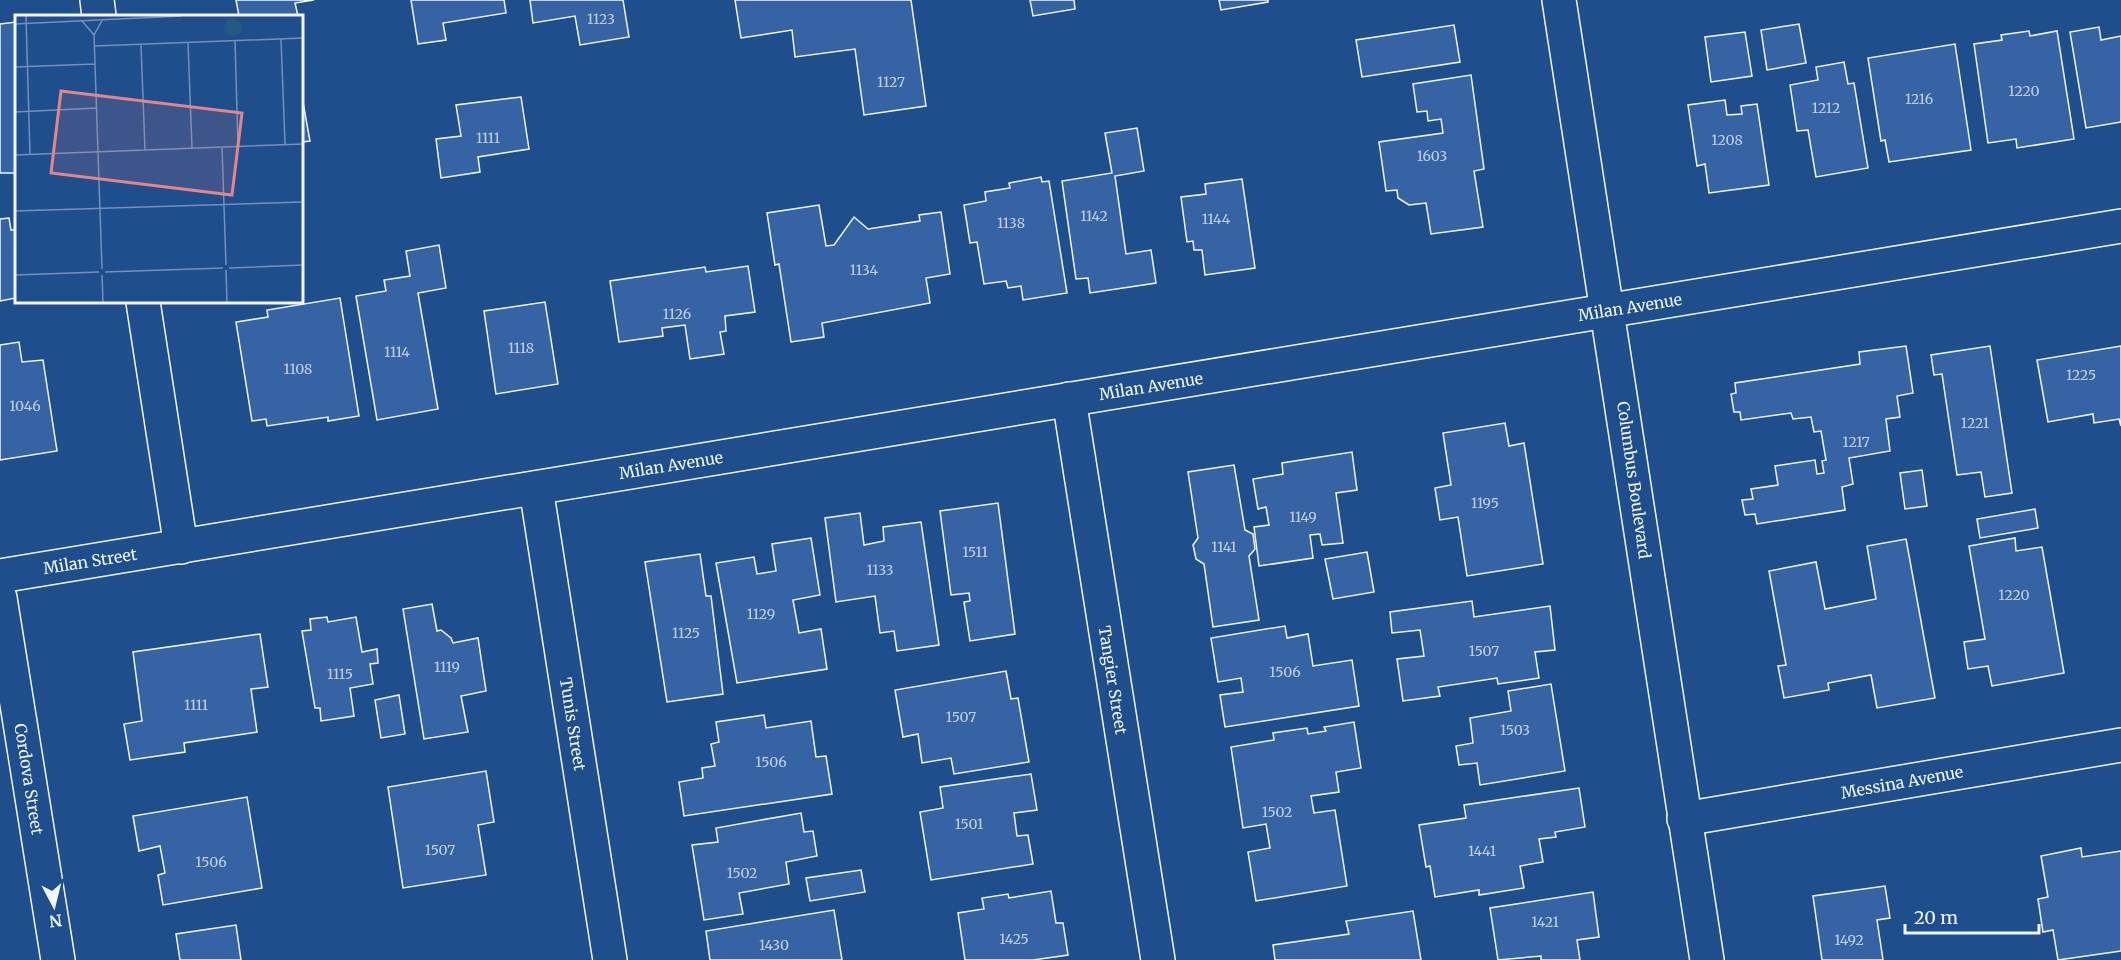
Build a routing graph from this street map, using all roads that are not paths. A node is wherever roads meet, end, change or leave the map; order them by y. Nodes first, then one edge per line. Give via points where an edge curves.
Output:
1 (97, 0) edge
2 (1559, 0) edge
3 (99, 15) edge
4 (2121, 226) edge
5 (143, 303) edge
6 (1609, 311) junction
7 (1069, 399) junction
8 (536, 488) junction
9 (181, 547) junction
10 (0, 576) edge
11 (0, 598) edge
12 (2121, 745) edge
13 (1684, 819) junction
14 (58, 960) edge
15 (610, 960) edge
16 (1158, 960) edge
17 (1707, 960) edge

1 - 3 street
2 - 6 street, Columbus Boulevard
4 - 6 street, Milan Avenue
5 - 9 street
6 - 7 street, Milan Avenue
6 - 13 street, Columbus Boulevard
7 - 8 street, Milan Avenue
7 - 16 street, Tangier Street
8 - 9 street, Milan Avenue
8 - 15 street, Tunis Street
9 - 10 street, Milan Street
11 - 14 street, Cordova Street
12 - 13 street, Messina Avenue
13 - 17 street, Columbus Boulevard

